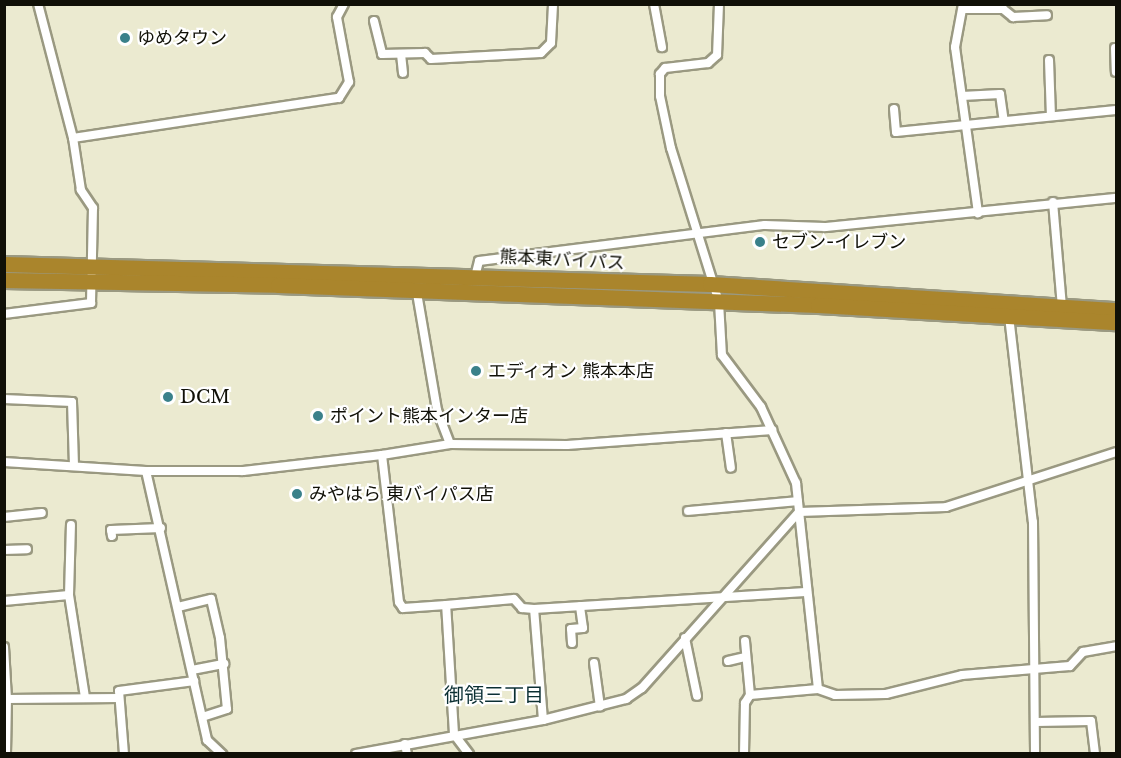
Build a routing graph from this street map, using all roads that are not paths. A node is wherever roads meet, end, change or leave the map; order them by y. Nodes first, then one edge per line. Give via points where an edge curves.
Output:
1 (38, 4) edge
2 (344, 4) edge
3 (553, 4) edge
4 (654, 4) edge
5 (719, 4) edge
6 (963, 7) edge
7 (1047, 15) dead end
8 (374, 21) dead end
9 (662, 47) dead end
10 (1115, 48) dead end
11 (401, 54) junction
12 (1049, 60) dead end
13 (1116, 72) edge
14 (403, 74) dead end
15 (962, 96) junction
16 (894, 109) dead end
17 (1116, 110) edge
18 (1051, 117) junction
19 (1004, 121) junction
20 (966, 125) junction
21 (73, 138) junction
22 (1116, 198) edge
23 (1053, 202) junction
24 (978, 213) junction
25 (696, 234) junction
26 (4, 264) edge
27 (93, 275) junction
28 (476, 277) junction
29 (4, 280) edge
30 (710, 284) junction
31 (417, 292) junction
32 (719, 302) junction
33 (1062, 307) junction
34 (1116, 310) edge
35 (4, 314) edge
36 (1009, 316) junction
37 (1116, 322) edge
38 (4, 399) edge
39 (772, 430) junction
40 (726, 433) junction
41 (450, 444) junction
42 (1116, 452) edge
43 (382, 455) junction
44 (4, 462) edge
45 (74, 466) junction
46 (730, 468) dead end
47 (146, 471) junction
48 (1027, 481) junction
49 (798, 501) junction
50 (688, 512) dead end
51 (799, 512) junction
52 (42, 513) dead end
53 (4, 517) edge
54 (71, 525) dead end
55 (161, 528) junction
56 (112, 536) dead end
57 (27, 549) dead end
58 (4, 550) edge
59 (805, 592) junction
60 (69, 596) junction
61 (721, 598) junction
62 (4, 601) edge
63 (446, 605) junction
64 (580, 606) junction
65 (178, 608) junction
66 (534, 609) junction
67 (685, 638) junction
68 (744, 641) dead end
69 (572, 643) dead end
70 (1116, 646) edge
71 (4, 647) edge
72 (746, 657) junction
73 (5, 659) edge
74 (728, 661) dead end
75 (594, 663) dead end
76 (224, 664) junction
77 (192, 670) junction
78 (1032, 673) junction
79 (194, 681) junction
80 (818, 689) junction
81 (750, 695) junction
82 (697, 696) dead end
83 (85, 697) junction
84 (119, 698) junction
85 (7, 699) junction
86 (600, 707) junction
87 (6, 717) edge
88 (202, 717) junction
89 (543, 720) junction
90 (1036, 722) junction
91 (454, 734) junction
92 (405, 744) junction
93 (6, 753) edge
94 (124, 753) edge
95 (222, 753) edge
96 (356, 753) edge
97 (407, 753) edge
98 (469, 753) edge
99 (744, 753) edge
100 (1035, 753) edge
101 (1095, 753) edge

1 - 21 street
2 - 21 street via 338,17 349,81 339,98
3 - 11 street via 551,43 541,53 431,59 425,53
4 - 9 street
5 - 25 street via 715,58 666,67 659,82 671,148
6 - 7 street via 1003,9 1013,17
6 - 15 street via 955,37
8 - 11 street via 380,53
10 - 13 street
11 - 14 street
12 - 18 street
15 - 19 street via 1000,94
15 - 20 street
16 - 20 street via 896,132
17 - 18 street
18 - 19 street
19 - 20 street
20 - 24 street
21 - 27 street via 81,190 93,208
22 - 23 street
23 - 24 street
23 - 33 street
24 - 25 street via 825,227 771,224
25 - 28 street via 478,261
25 - 30 street
26 - 27 highway, 熊本東バイパス
27 - 28 highway, 熊本東バイパス
27 - 29 highway, 熊本東バイパス
27 - 31 highway, 熊本東バイパス
27 - 35 street via 91,303
28 - 30 highway, 熊本東バイパス
30 - 32 street
30 - 33 highway, 熊本東バイパス
31 - 32 highway, 熊本東バイパス
31 - 41 street via 436,410
32 - 36 highway, 熊本東バイパス
32 - 39 street via 722,355
33 - 34 highway, 熊本東バイパス
36 - 37 highway, 熊本東バイパス
36 - 48 street
38 - 45 street via 72,402
39 - 40 street
39 - 49 street via 794,476
40 - 41 street via 560,445
40 - 46 street
41 - 43 street
42 - 48 street
43 - 47 street via 243,471
43 - 63 street via 400,605
44 - 45 street
45 - 47 street
47 - 55 street
48 - 51 street via 946,507
48 - 78 street via 1033,522
49 - 50 street
49 - 51 street
51 - 59 street
51 - 61 street
52 - 53 street
54 - 60 street
55 - 56 street via 111,530
55 - 65 street
57 - 58 street
59 - 61 street
59 - 80 street
60 - 62 street
60 - 83 street
61 - 64 street
61 - 67 street
63 - 66 street via 514,599 522,609
63 - 91 street
64 - 66 street
64 - 69 street via 583,628 571,629
65 - 76 street via 211,599
65 - 77 street
66 - 89 street
67 - 82 street
67 - 86 street via 639,691
68 - 72 street
70 - 78 street via 1083,652 1070,666
71 - 73 street
72 - 74 street
72 - 81 street
73 - 85 street
75 - 86 street
76 - 77 street
76 - 88 street via 226,710
77 - 79 street
78 - 80 street via 962,675 886,694 835,695
78 - 90 street
79 - 84 street via 119,691
79 - 88 street
80 - 81 street
81 - 99 street via 745,703
83 - 84 street
83 - 85 street
84 - 94 street
85 - 87 street
86 - 89 street
87 - 93 street
88 - 95 street via 207,740
89 - 91 street
90 - 100 street
90 - 101 street via 1091,721
91 - 92 street
91 - 98 street
92 - 96 street
92 - 97 street

